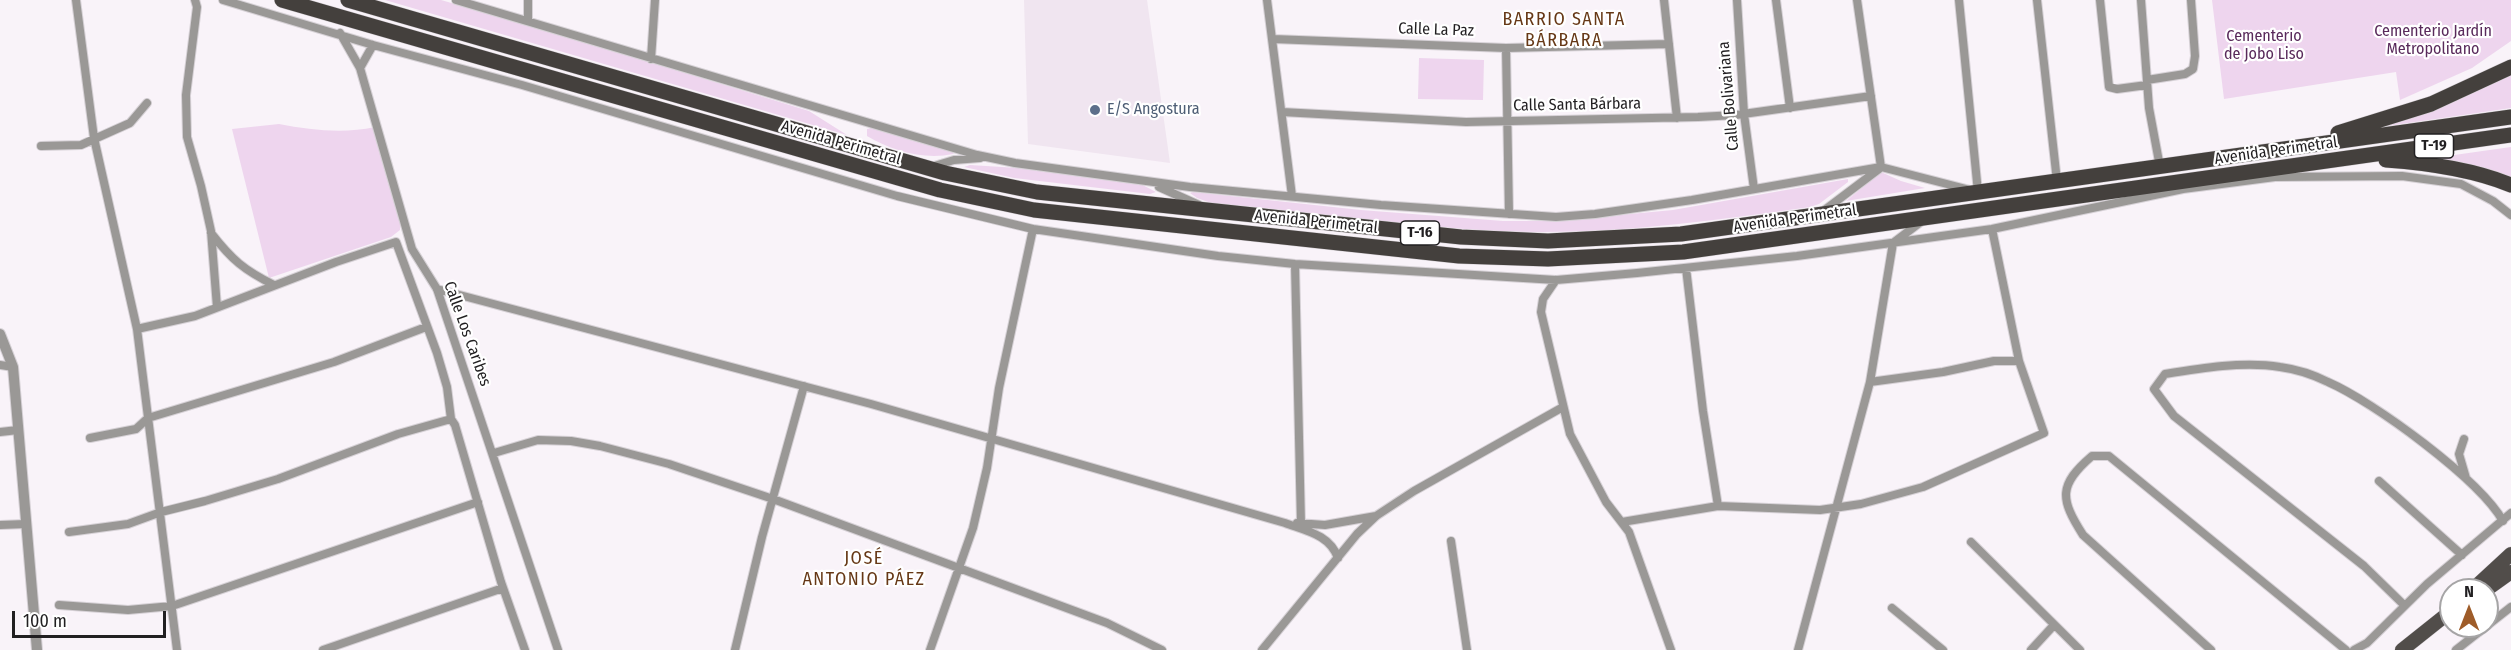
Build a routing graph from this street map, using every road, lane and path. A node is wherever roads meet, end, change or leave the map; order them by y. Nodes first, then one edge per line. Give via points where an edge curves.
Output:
1 (195, 0) edge
2 (223, 0) edge
3 (282, 0) edge
4 (348, 0) edge
5 (456, 0) edge
6 (528, 0) edge
7 (655, 0) edge
8 (1267, 0) edge
9 (1664, 0) edge
10 (1737, 0) edge
11 (1776, 0) edge
12 (1857, 0) edge
13 (1959, 0) edge
14 (2037, 0) edge
15 (2100, 0) edge
16 (2141, 0) edge
17 (2191, 0) edge
18 (77, 2) edge
19 (528, 21) junction
20 (340, 33) junction
21 (1273, 39) junction
22 (1669, 44) junction
23 (373, 45) junction
24 (1506, 48) junction
25 (651, 59) junction
26 (2511, 67) edge
27 (360, 68) junction
28 (2147, 83) junction
29 (1871, 96) junction
30 (147, 103) dead end
31 (1790, 108) junction
32 (1282, 112) junction
33 (1744, 114) junction
34 (2511, 117) edge
35 (1677, 118) junction
36 (1507, 122) junction
37 (2511, 135) edge
38 (94, 138) junction
39 (41, 146) dead end
40 (2284, 149) junction
41 (2356, 157) junction
42 (992, 159) junction
43 (1881, 166) junction
44 (2160, 166) junction
45 (928, 168) junction
46 (2357, 175) junction
47 (1142, 181) junction
48 (2057, 181) junction
49 (2511, 185) edge
50 (1754, 189) junction
51 (1978, 192) junction
52 (1292, 196) junction
53 (1220, 212) junction
54 (1509, 214) junction
55 (1817, 215) junction
56 (2511, 215) edge
57 (1925, 219) junction
58 (1033, 229) junction
59 (1992, 229) junction
60 (211, 231) junction
61 (1893, 243) junction
62 (1295, 264) junction
63 (1686, 268) junction
64 (1556, 280) junction
65 (274, 285) junction
66 (437, 289) junction
67 (218, 307) junction
68 (426, 327) junction
69 (136, 329) junction
70 (0, 334) edge
71 (2019, 361) junction
72 (0, 365) edge
73 (13, 367) junction
74 (1870, 382) junction
75 (804, 386) junction
76 (1563, 407) junction
77 (148, 418) junction
78 (451, 419) junction
79 (18, 430) junction
80 (0, 432) edge
81 (90, 438) dead end
82 (990, 438) junction
83 (2464, 439) dead end
84 (494, 453) junction
85 (2466, 478) junction
86 (2379, 481) dead end
87 (773, 499) junction
88 (478, 502) junction
89 (1718, 506) junction
90 (1838, 506) junction
91 (161, 512) junction
92 (2511, 513) edge
93 (1376, 516) junction
94 (2504, 521) junction
95 (1622, 522) junction
96 (1285, 523) junction
97 (26, 524) junction
98 (1300, 524) junction
99 (0, 525) edge
100 (69, 532) dead end
101 (1451, 541) dead end
102 (1971, 542) dead end
103 (2511, 554) edge
104 (2462, 555) junction
105 (1338, 558) junction
106 (961, 568) junction
107 (2485, 578) edge
108 (503, 588) junction
109 (2404, 605) junction
110 (59, 606) dead end
111 (172, 606) junction
112 (2511, 607) edge
113 (1892, 608) dead end
114 (2439, 621) edge
115 (2054, 625) junction
116 (37, 650) edge
117 (177, 650) edge
118 (323, 650) edge
119 (525, 650) edge
120 (558, 650) edge
121 (735, 650) edge
122 (930, 650) edge
123 (1162, 650) edge
124 (1262, 650) edge
125 (1467, 650) edge
126 (1671, 650) edge
127 (1797, 650) edge
128 (1943, 650) edge
129 (2031, 650) edge
130 (2080, 650) edge
131 (2211, 650) edge
132 (2346, 650) edge
133 (2354, 650) edge
134 (2402, 650) edge
135 (2456, 650) edge

1 - 60 street via 186,95 187,137
2 - 20 street
3 - 57 highway, Avenida Perimetral / T-16 via 940,190 1034,210 1459,256 1537,259 1683,252
4 - 45 highway, Avenida Perimetral / T-16
5 - 19 street, Avenida Perimetral
6 - 19 street
7 - 25 street
8 - 21 street
9 - 22 street
10 - 33 street, Calle Bolivariana
11 - 31 street
12 - 29 street
13 - 51 street
14 - 48 street
15 - 28 street via 2109,87
16 - 28 street
17 - 28 street via 2193,69
18 - 38 street
19 - 25 street, Avenida Perimetral
20 - 23 street
20 - 27 street, Calle Los Caribes
21 - 24 street, Calle La Paz
21 - 32 street
22 - 24 street, Calle La Paz
22 - 35 street
23 - 27 street
23 - 58 street via 522,84 897,196
24 - 36 street
25 - 42 street, Avenida Perimetral
26 - 40 highway via 2399,116
27 - 66 street, Calle Los Caribes via 412,249
28 - 44 street
29 - 31 street, Calle Santa Bárbara
29 - 43 street
30 - 38 street via 130,123
31 - 33 street, Calle Santa Bárbara
32 - 36 street, Calle Santa Bárbara
32 - 52 street
33 - 35 street, Calle Santa Bárbara
33 - 50 street, Calle Bolivariana
34 - 40 highway, Avenida Perimetral / T-16
35 - 36 street, Calle Santa Bárbara
36 - 54 street
37 - 41 highway, Avenida Perimetral / T-19
38 - 39 street via 81,145
38 - 69 street
40 - 44 highway, Avenida Perimetral / T-16
41 - 46 street
41 - 49 highway via 2470,172
41 - 57 highway, Avenida Perimetral / T-16
42 - 45 street via 963,158
42 - 47 street, Avenida Perimetral
43 - 50 street, Avenida Perimetral
43 - 51 street
43 - 55 street
44 - 48 highway, Avenida Perimetral / T-16
45 - 53 highway, Avenida Perimetral / T-16 via 1036,192
46 - 56 street via 2461,184
46 - 59 street via 2275,177 2183,189
47 - 52 street, Avenida Perimetral
47 - 53 street
48 - 51 highway, Avenida Perimetral / T-16
50 - 54 street, Avenida Perimetral via 1595,214
51 - 55 highway, Avenida Perimetral / T-16
52 - 54 street, Avenida Perimetral
53 - 55 highway, Avenida Perimetral / T-16 via 1461,237 1537,240 1682,234
57 - 61 street
58 - 62 street
58 - 82 street
59 - 61 street
59 - 71 street
60 - 65 street via 230,257
60 - 67 street
61 - 63 street
61 - 74 street
62 - 64 street
62 - 98 street
63 - 64 street
63 - 89 street
64 - 76 street via 1543,299 1541,312
65 - 67 street
65 - 68 street via 396,242
66 - 75 street
66 - 84 street, Calle Los Caribes
67 - 69 street
68 - 77 street via 334,362
68 - 78 street via 447,387
69 - 77 street
70 - 73 street
71 - 74 street via 1994,361
71 - 90 street via 2044,433 1923,487 1861,504
72 - 73 street
73 - 79 street
74 - 90 street
75 - 82 street
75 - 87 street
76 - 93 street
76 - 95 street via 1570,434 1605,502
77 - 81 street via 136,429
77 - 91 street
78 - 88 street
78 - 91 street via 398,434 278,479
79 - 80 street
79 - 97 street
82 - 96 street
82 - 106 street via 985,478
83 - 85 street via 2459,454
84 - 87 street via 538,440 590,444 669,464
84 - 120 street, Calle Los Caribes
85 - 94 street
85 - 109 street via 2367,404 2328,381 2280,367 2242,366 2165,374 2154,389 2174,416 2364,566
86 - 104 street
87 - 106 street
87 - 121 street
88 - 108 street
88 - 111 street
89 - 90 street via 1777,510
89 - 95 street
90 - 127 street
91 - 100 street via 128,524
91 - 111 street
92 - 94 street
93 - 98 street via 1325,525
93 - 105 street
94 - 104 street
95 - 126 street
96 - 98 street
96 - 105 street via 1322,536 1331,543
97 - 99 street
97 - 116 street
101 - 125 street
102 - 115 street
103 - 107 main road
104 - 109 street
105 - 124 street
106 - 122 street
106 - 123 street via 1107,622
108 - 118 street
108 - 119 street
109 - 133 street via 2367,643
110 - 111 street via 128,610
111 - 117 street
112 - 135 street
113 - 128 street
114 - 134 main road
115 - 129 street
115 - 130 street
131 - 132 street via 2083,535 2068,511 2065,491 2079,467 2092,456 2109,456

